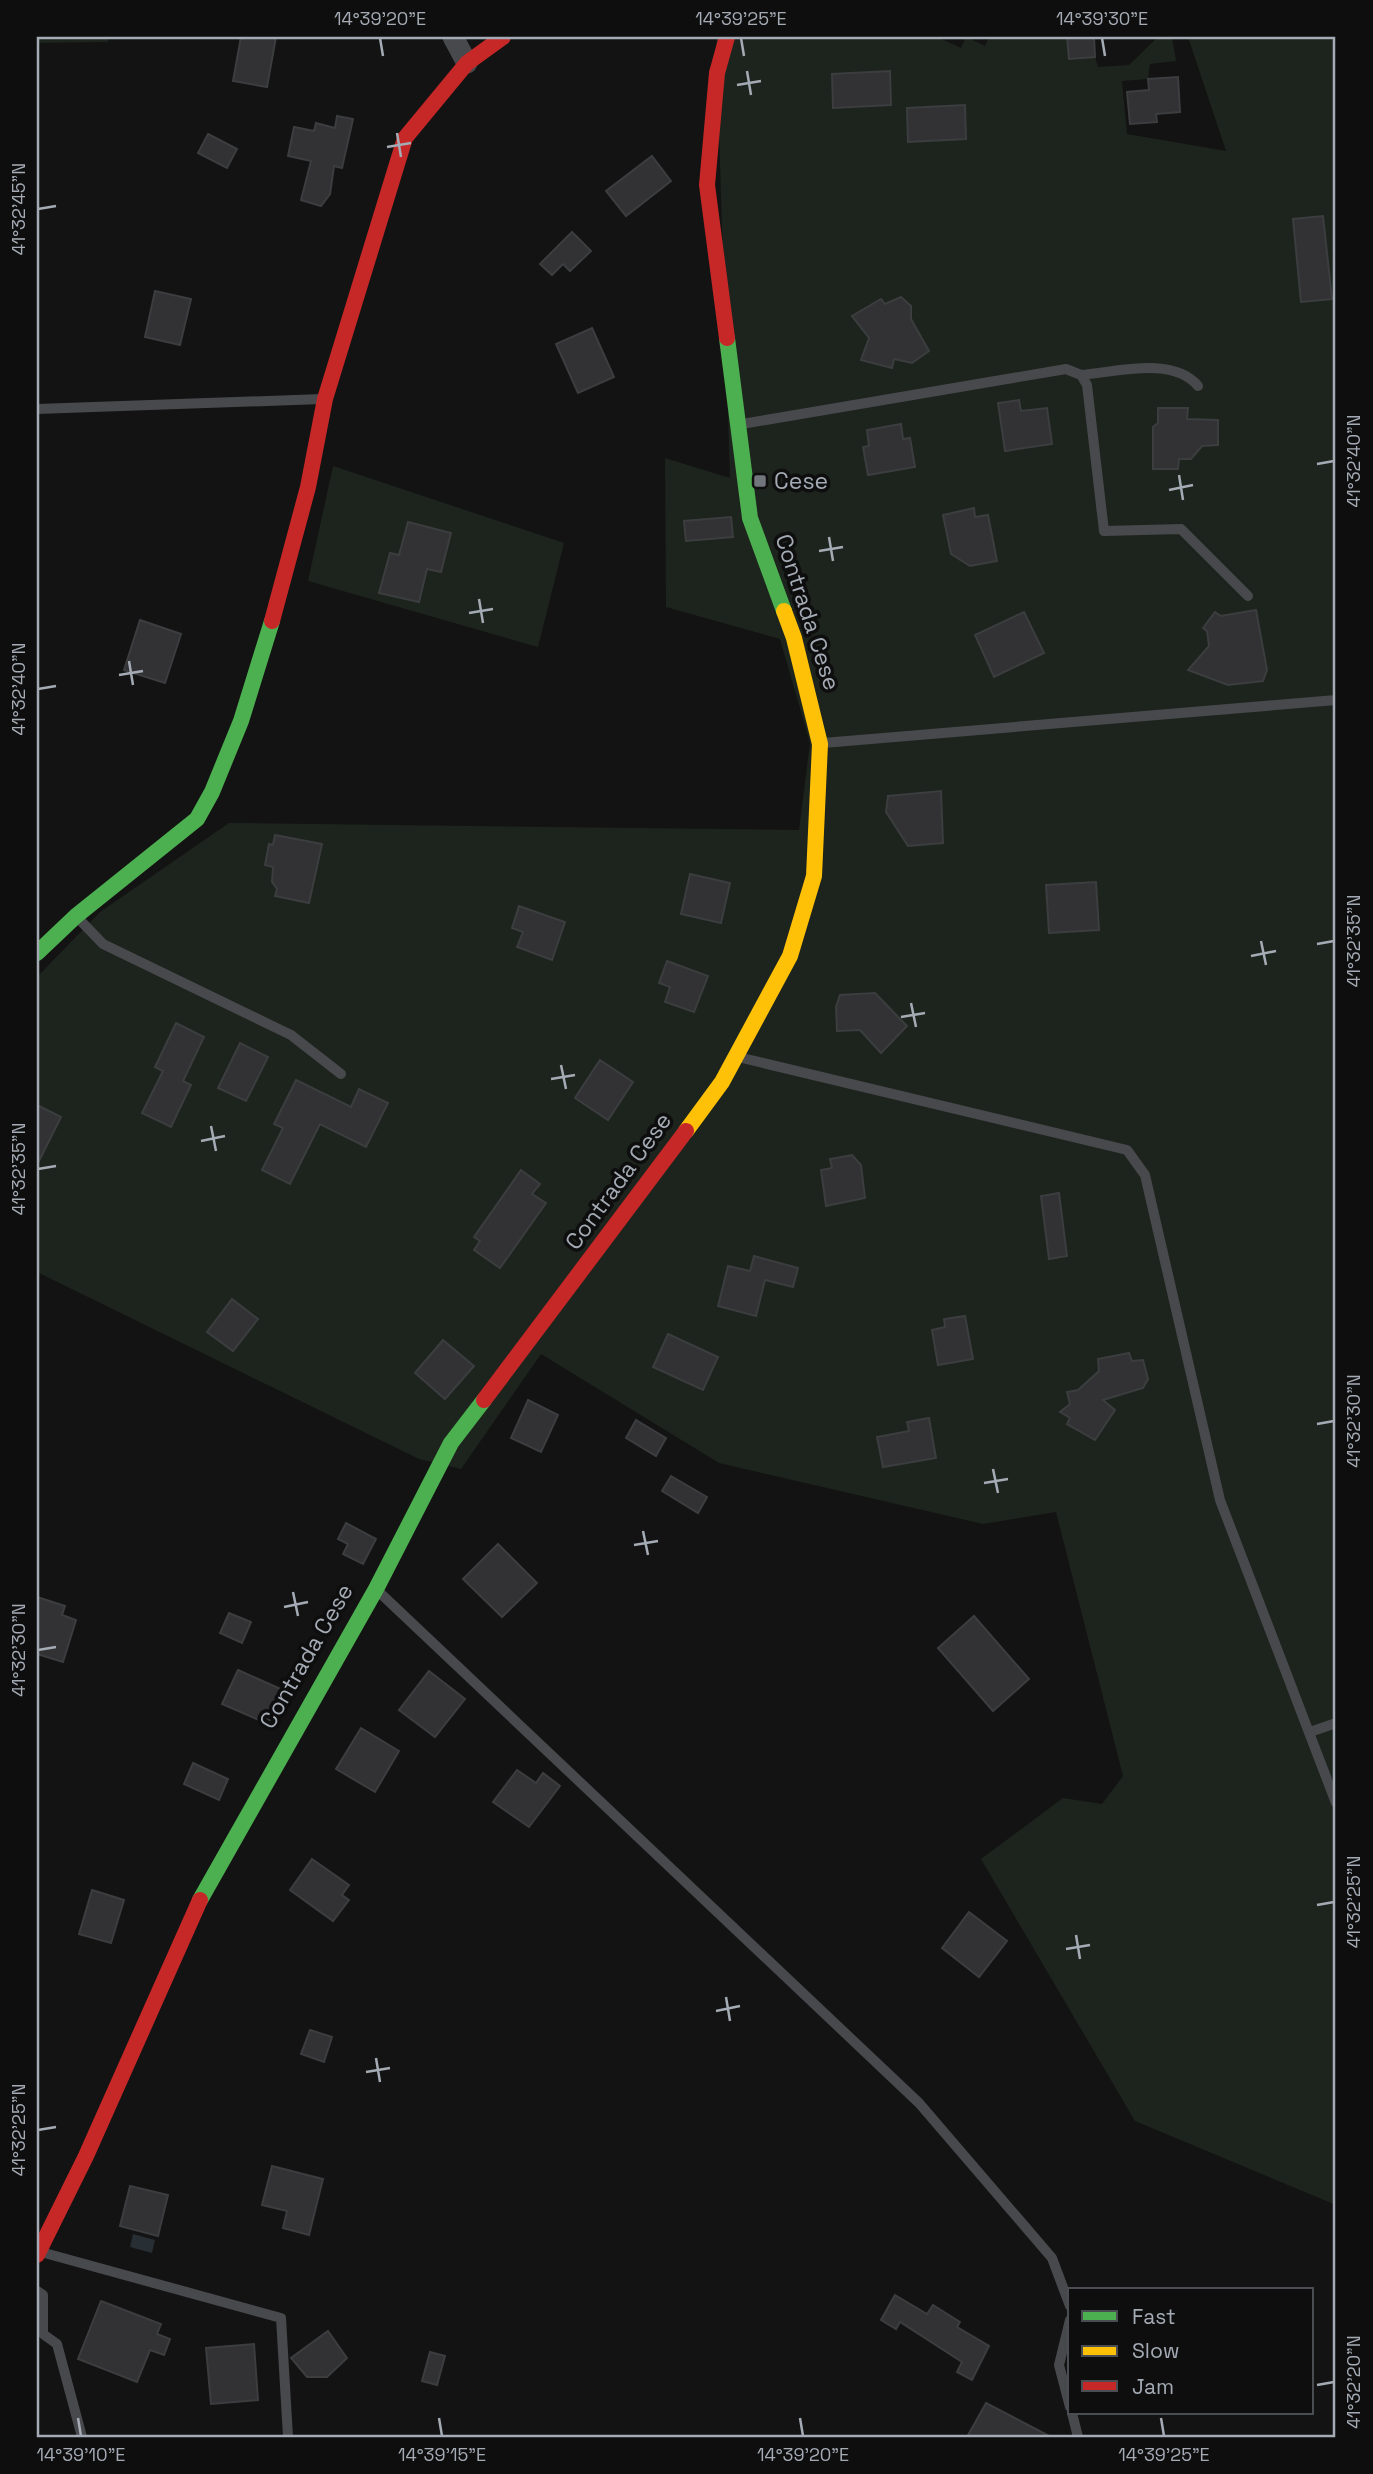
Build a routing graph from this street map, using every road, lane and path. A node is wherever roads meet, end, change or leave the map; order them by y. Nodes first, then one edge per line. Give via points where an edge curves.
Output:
1 (453, 37) edge
2 (503, 37) edge
3 (727, 37) edge
4 (467, 63) junction
5 (1081, 375) junction
6 (1198, 386) dead end
7 (325, 399) junction
8 (37, 409) edge
9 (739, 425) junction
10 (1248, 596) dead end
11 (1336, 700) edge
12 (820, 744) junction
13 (76, 916) junction
14 (37, 953) edge
15 (735, 1056) junction
16 (341, 1074) dead end
17 (376, 1590) junction
18 (1336, 1723) edge
19 (1310, 1732) junction
20 (1336, 1803) edge
21 (37, 2253) edge
22 (37, 2291) edge
23 (1068, 2301) edge
24 (1068, 2328) edge
25 (1068, 2399) edge
26 (1072, 2414) edge
27 (82, 2437) edge
28 (288, 2437) edge
29 (1078, 2437) edge

1 - 4 street
2 - 4 street
3 - 9 street, Contrada Cese via 717,73 707,185
4 - 7 street via 405,138
5 - 6 lane via 1170,368 1189,375
5 - 9 lane via 1066,369
5 - 10 lane via 1087,385 1104,531 1181,529
7 - 8 lane
7 - 13 street via 308,487 270,628 241,721 212,792 197,819
9 - 12 street, Contrada Cese via 750,518 794,638
11 - 12 lane
12 - 15 street, Contrada Cese via 814,876 790,956
13 - 14 street
13 - 16 lane via 103,944 292,1035
15 - 17 street, Contrada Cese via 722,1082 651,1182 451,1443
15 - 19 lane via 1127,1150 1145,1175 1220,1500
17 - 21 street, Contrada Cese via 208,1883
17 - 23 lane via 919,2103 1052,2258
18 - 19 lane
19 - 20 lane
21 - 28 lane via 281,2318
22 - 27 lane via 43,2295 43,2334 57,2344
24 - 25 lane via 1059,2365
26 - 29 lane

